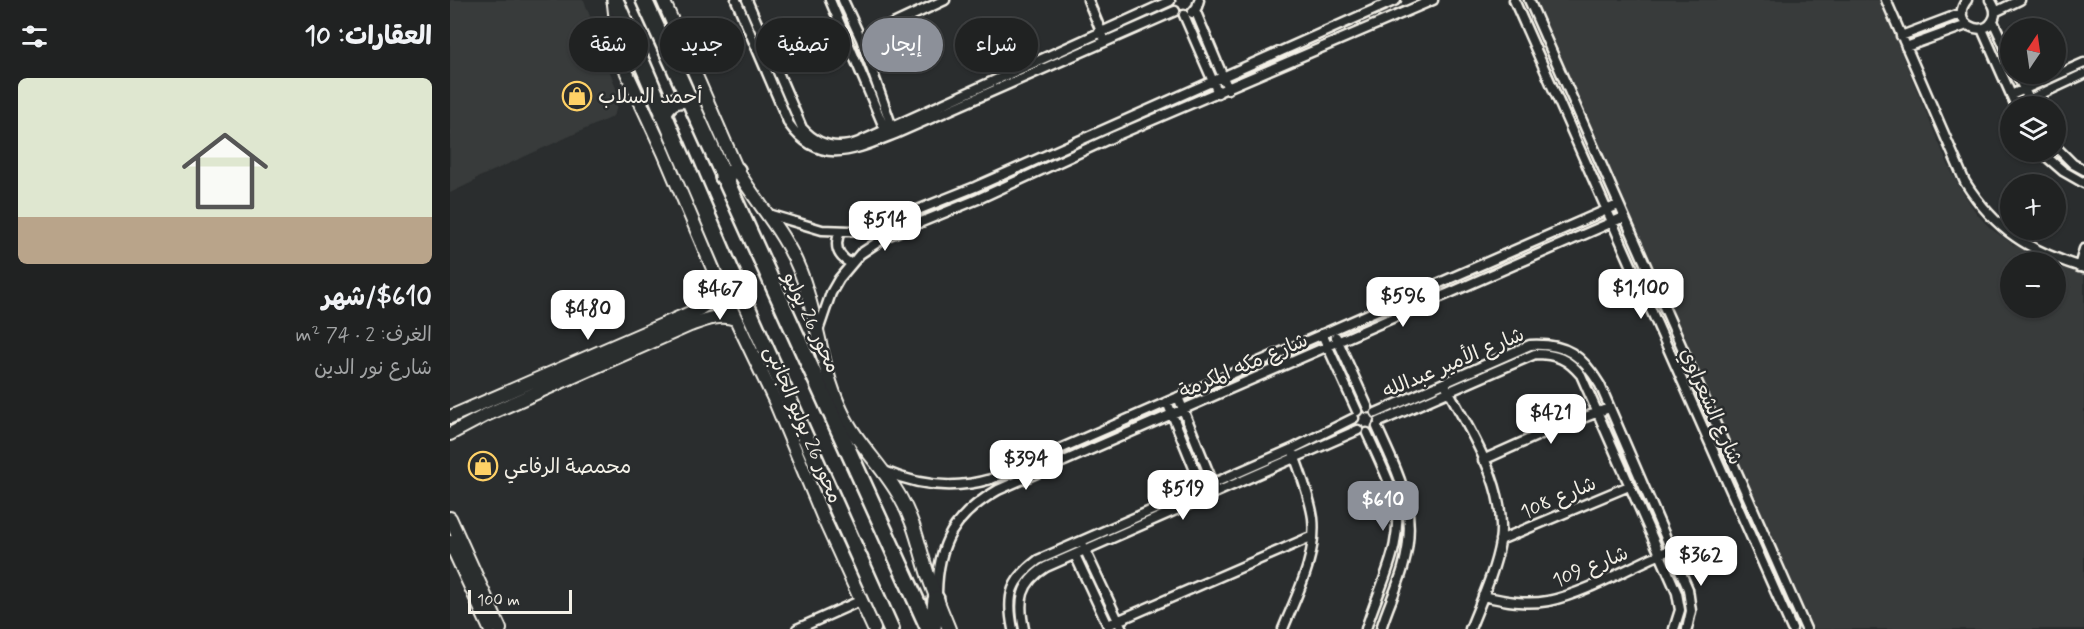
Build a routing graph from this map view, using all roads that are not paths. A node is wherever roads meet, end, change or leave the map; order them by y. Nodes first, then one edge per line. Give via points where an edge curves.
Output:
1 (614, 0) edge
2 (644, 0) edge
3 (663, 0) edge
4 (736, 0) edge
5 (747, 0) edge
6 (830, 0) edge
7 (843, 0) edge
8 (945, 0) edge
9 (1088, 0) edge
10 (1170, 0) edge
11 (1199, 0) edge
12 (1396, 0) edge
13 (1433, 0) edge
14 (1514, 0) edge
15 (1529, 0) edge
16 (1886, 0) edge
17 (1990, 0) edge
18 (2020, 0) edge
19 (1965, 1) edge
20 (1195, 10) junction
21 (1180, 13) junction
22 (1962, 13) junction
23 (1364, 14) junction
24 (1994, 16) junction
25 (622, 18) edge
26 (1967, 25) junction
27 (1371, 27) junction
28 (1982, 28) junction
29 (1101, 31) junction
30 (2000, 32) edge
31 (1902, 36) junction
32 (660, 37) edge
33 (861, 39) junction
34 (1105, 42) junction
35 (1906, 47) junction
36 (2084, 63) edge
37 (644, 72) edge
38 (647, 72) edge
39 (663, 72) edge
40 (675, 72) edge
41 (2084, 74) edge
42 (1222, 76) junction
43 (1212, 81) junction
44 (2022, 84) edge
45 (1228, 89) junction
46 (2024, 89) junction
47 (1218, 93) junction
48 (2011, 95) joint
49 (2027, 96) edge
50 (2043, 96) edge
51 (688, 100) junction
52 (663, 115) junction
53 (1111, 126) junction
54 (799, 130) junction
55 (890, 131) junction
56 (1115, 136) junction
57 (2066, 157) edge
58 (2052, 162) edge
59 (737, 170) junction
60 (2084, 170) edge
61 (723, 177) junction
62 (2084, 183) edge
63 (973, 188) junction
64 (978, 199) junction
65 (1618, 205) junction
66 (1606, 210) junction
67 (768, 214) junction
68 (1624, 217) junction
69 (1612, 222) junction
70 (840, 232) junction
71 (2084, 249) edge
72 (850, 263) junction
73 (729, 267) junction
74 (2081, 268) edge
75 (722, 290) junction
76 (1405, 297) junction
77 (1411, 310) junction
78 (701, 315) junction
79 (735, 319) junction
80 (1333, 329) junction
81 (818, 334) junction
82 (1322, 334) junction
83 (1338, 342) junction
84 (1328, 346) junction
85 (1542, 349) junction
86 (1444, 382) junction
87 (1449, 391) junction
88 (1178, 397) junction
89 (510, 398) junction
90 (1167, 402) junction
91 (1609, 408) junction
92 (1183, 409) junction
93 (1597, 413) junction
94 (1172, 414) junction
95 (1355, 415) junction
96 (450, 417) edge
97 (1375, 418) junction
98 (1117, 424) junction
99 (1100, 431) junction
100 (1363, 432) junction
101 (450, 434) edge
102 (1122, 435) junction
103 (1105, 442) junction
104 (1066, 446) junction
105 (1292, 449) junction
106 (1071, 457) junction
107 (1295, 459) junction
108 (1483, 460) junction
109 (1634, 465) junction
110 (1021, 466) junction
111 (884, 471) junction
112 (1622, 471) junction
113 (1026, 477) junction
114 (1212, 483) junction
115 (1642, 483) junction
116 (1202, 487) junction
117 (1630, 487) junction
118 (1217, 492) junction
119 (1206, 497) junction
120 (450, 518) edge
121 (1313, 536) junction
122 (1500, 540) junction
123 (450, 542) edge
124 (1081, 542) junction
125 (1671, 550) junction
126 (1085, 551) junction
127 (1660, 554) junction
128 (1075, 555) junction
129 (1483, 596) junction
130 (936, 599) junction
131 (862, 600) junction
132 (1375, 604) junction
133 (1388, 610) junction
134 (1120, 625) edge
135 (1109, 627) edge
136 (490, 629) edge
137 (500, 629) edge
138 (797, 629) edge
139 (874, 629) edge
140 (891, 629) edge
141 (931, 629) edge
142 (949, 629) edge
143 (1013, 629) edge
144 (1024, 629) edge
145 (1283, 629) edge
146 (1366, 629) edge
147 (1381, 629) edge
148 (1470, 629) edge
149 (1674, 629) edge
150 (1687, 629) edge
151 (1792, 629) edge
152 (1806, 629) edge

1 - 25 highway
1 - 75 street, محور 26 يوليو الجانبى via 622,61
2 - 32 highway, محور 26 يوليو
3 - 59 street, محور 26 يوليو الجانبى
4 - 54 street via 789,124
5 - 54 street
6 - 55 street
7 - 33 street
8 - 33 street
9 - 29 street
10 - 21 street
10 - 29 street
11 - 20 street
12 - 23 street
13 - 27 street
14 - 66 street, شارع الشعراوي
15 - 65 street, شارع الشعراوي
16 - 31 street
17 - 24 street
18 - 24 street
19 - 22 street
20 - 21 street
20 - 42 street
21 - 34 street
21 - 43 street
22 - 26 street
22 - 31 street
23 - 27 street
23 - 42 street
24 - 28 street
24 - 30 street
26 - 28 street
26 - 35 street
27 - 45 street
28 - 48 street
29 - 34 street
29 - 55 street
31 - 35 street
33 - 55 street
34 - 55 street
35 - 74 street via 1965,182 1980,205 2014,237
36 - 46 street
37 - 52 highway
38 - 39 highway
40 - 51 highway, محور 26 يوليو
41 - 50 street
42 - 43 street
42 - 45 street
43 - 47 street
43 - 53 street
44 - 46 street
45 - 47 street
46 - 48 street
46 - 49 street
47 - 56 street
51 - 52 highway via 672,101
51 - 61 highway, محور 26 يوليو
52 - 73 highway
53 - 56 street
53 - 63 street
54 - 55 street via 810,145 824,150 844,149
56 - 64 street
57 - 60 street
58 - 62 street
59 - 61 highway
59 - 67 street, محور 26 يوليو الجانبى
61 - 141 highway, محور 26 يوليو
63 - 64 street
63 - 70 street via 880,225
64 - 72 street via 887,236
65 - 66 street, شارع مكه المكرمة
65 - 68 street, شارع الشعراوي
66 - 69 street, شارع الشعراوي
66 - 76 street, شارع مكه المكرمة
67 - 70 street via 807,227
67 - 81 street, محور 26 يوليو الجانبى via 800,269
68 - 69 street, شارع مكه المكرمة
68 - 152 street, شارع الشعراوي
69 - 77 street, شارع مكه المكرمة
69 - 151 street, شارع الشعراوي
70 - 72 street via 837,248
71 - 74 street
72 - 81 street via 831,293
73 - 75 street
73 - 140 highway
75 - 78 street
75 - 79 street, محور 26 يوليو الجانبى
76 - 77 street
76 - 80 street, شارع مكه المكرمة
77 - 83 street, شارع مكه المكرمة
78 - 79 street
78 - 89 street
79 - 131 street, محور 26 يوليو الجانبى
80 - 82 street, شارع مكه المكرمة
80 - 83 street
81 - 111 street, محور 26 يوليو الجانبى via 826,372 842,413
82 - 84 street
82 - 88 street, شارع مكه المكرمة
83 - 84 street, شارع مكه المكرمة
83 - 97 street
84 - 92 street, شارع مكه المكرمة
84 - 95 street
85 - 86 street, شارع الأمير عبدالله via 1530,345
85 - 87 street, شارع الأمير عبدالله
85 - 91 street, شارع الأمير عبدالله via 1564,348 1578,357 1590,369
85 - 93 street, شارع الأمير عبدالله via 1573,365
86 - 87 street
86 - 97 street, شارع الأمير عبدالله
87 - 97 street, شارع الأمير عبدالله
87 - 108 street
88 - 90 street, شارع مكه المكرمة
88 - 92 street
89 - 96 street
89 - 101 street
90 - 94 street
90 - 98 street, شارع مكه المكرمة
91 - 93 street
91 - 109 street, شارع الأمير عبدالله
92 - 94 street, شارع مكه المكرمة
92 - 114 street
93 - 108 street
93 - 112 street, شارع الأمير عبدالله
94 - 102 street, شارع مكه المكرمة
94 - 116 street
95 - 97 street
95 - 100 street via 1354,425
95 - 105 street
97 - 100 street
97 - 133 street via 1405,492 1410,518 1409,545
98 - 99 street, شارع مكه المكرمة
98 - 102 street
99 - 103 street
99 - 104 street, شارع مكه المكرمة
100 - 107 street
100 - 132 street via 1394,495 1397,519 1396,544
102 - 103 street, شارع مكه المكرمة
103 - 106 street, شارع مكه المكرمة
104 - 106 street
104 - 110 street, شارع مكه المكرمة
105 - 107 street
105 - 114 street
106 - 113 street, شارع مكه المكرمة
107 - 118 street
107 - 121 street via 1310,503
108 - 122 street via 1498,500
109 - 112 street
109 - 115 street, شارع الأمير عبدالله
110 - 111 street, شارع مكه المكرمة via 981,482 950,486 918,483
110 - 113 street
111 - 130 street, محور 26 يوليو الجانبى via 914,526
112 - 117 street, شارع الأمير عبدالله
113 - 130 street, شارع مكه المكرمة via 981,499 955,525 940,559
114 - 116 street
114 - 118 street
115 - 117 street, شارع 108
115 - 125 street, شارع الأمير عبدالله
116 - 119 street
116 - 124 street
117 - 122 street, شارع 108
117 - 127 street, شارع الأمير عبدالله
118 - 119 street
119 - 126 street
120 - 137 street
121 - 134 street
121 - 145 street via 1304,579
122 - 129 street
123 - 136 street
124 - 126 street
124 - 143 street via 1038,560 1023,572 1011,589
125 - 127 street, شارع 109
125 - 150 street, شارع الأمير عبدالله via 1688,589 1691,610
126 - 128 street
126 - 134 street
127 - 129 street, شارع 109 via 1566,597 1527,603
127 - 149 street, شارع الأمير عبدالله via 1677,593 1680,610
128 - 135 street
128 - 144 street via 1032,576 1023,592 1020,610
129 - 148 street
130 - 141 highway
130 - 142 street, محور 26 يوليو الجانبى
131 - 138 street
131 - 139 street, محور 26 يوليو الجانبى
132 - 133 street
132 - 146 street
133 - 147 street
134 - 135 street

